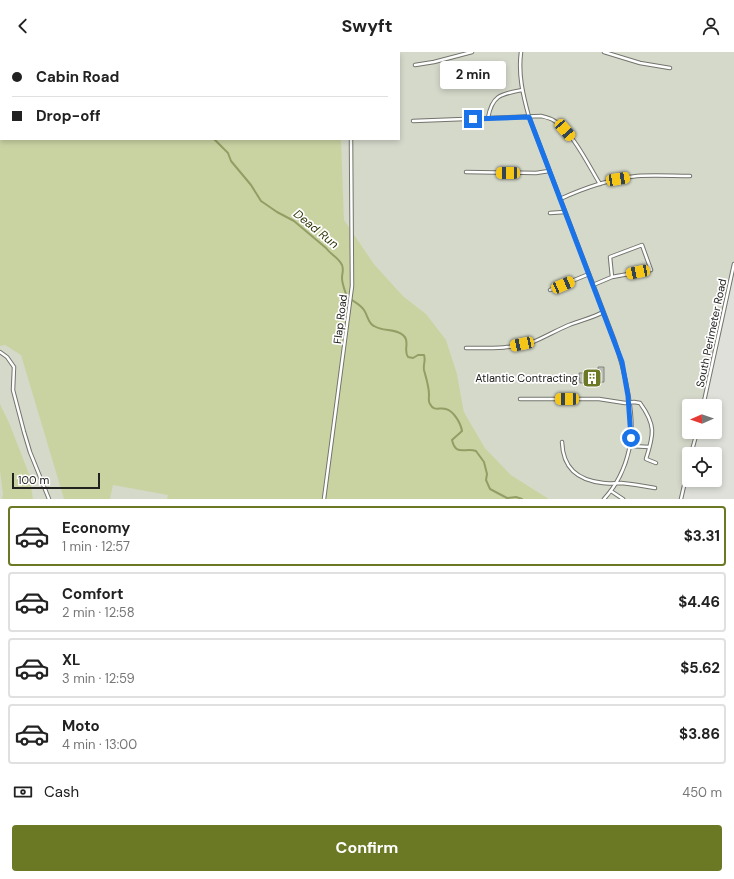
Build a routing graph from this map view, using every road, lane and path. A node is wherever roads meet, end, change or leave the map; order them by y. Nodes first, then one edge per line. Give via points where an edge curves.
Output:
1 (472, 52) edge
2 (521, 52) edge
3 (604, 52) edge
4 (415, 65) dead end
5 (670, 68) dead end
6 (522, 90) junction
7 (529, 117) junction
8 (488, 118) junction
9 (413, 121) dead end
10 (351, 140) edge
11 (550, 171) junction
12 (466, 172) dead end
13 (690, 176) dead end
14 (600, 184) junction
15 (560, 199) junction
16 (565, 212) junction
17 (550, 213) dead end
18 (734, 264) edge
19 (589, 274) junction
20 (612, 277) junction
21 (593, 285) junction
22 (550, 290) dead end
23 (603, 312) junction
24 (466, 348) dead end
25 (0, 352) edge
26 (520, 399) dead end
27 (705, 399) edge
28 (629, 403) junction
29 (562, 442) dead end
30 (630, 446) junction
31 (649, 447) junction
32 (656, 463) dead end
33 (615, 483) junction
34 (684, 487) edge
35 (655, 488) dead end
36 (611, 491) junction
37 (49, 499) edge
38 (324, 499) edge
39 (604, 499) edge
40 (623, 499) edge
41 (681, 499) edge

1 - 4 lane
2 - 6 lane
3 - 5 lane via 640,63
6 - 7 lane
6 - 8 lane via 497,97 489,110
7 - 8 lane
7 - 11 lane
7 - 14 lane via 541,116 560,124
8 - 9 lane
10 - 38 lane, Flap Road via 351,295
11 - 12 lane
11 - 15 lane
13 - 14 lane via 637,176
14 - 15 lane
15 - 16 lane
16 - 17 lane
16 - 19 lane
18 - 27 lane, South Perimeter Road
19 - 21 lane
19 - 22 lane
20 - 20 lane via 651,270 642,245 610,258
20 - 21 lane
21 - 23 lane
23 - 24 lane via 522,344
23 - 28 lane via 622,362
25 - 37 lane via 14,367 13,390 24,432
26 - 28 lane via 604,399
28 - 30 lane
28 - 31 lane via 640,403 651,422
29 - 33 lane via 572,472 601,483
30 - 31 lane
30 - 33 lane
31 - 32 lane via 646,459
33 - 35 lane
33 - 36 lane
34 - 41 lane
36 - 39 lane
36 - 40 lane

